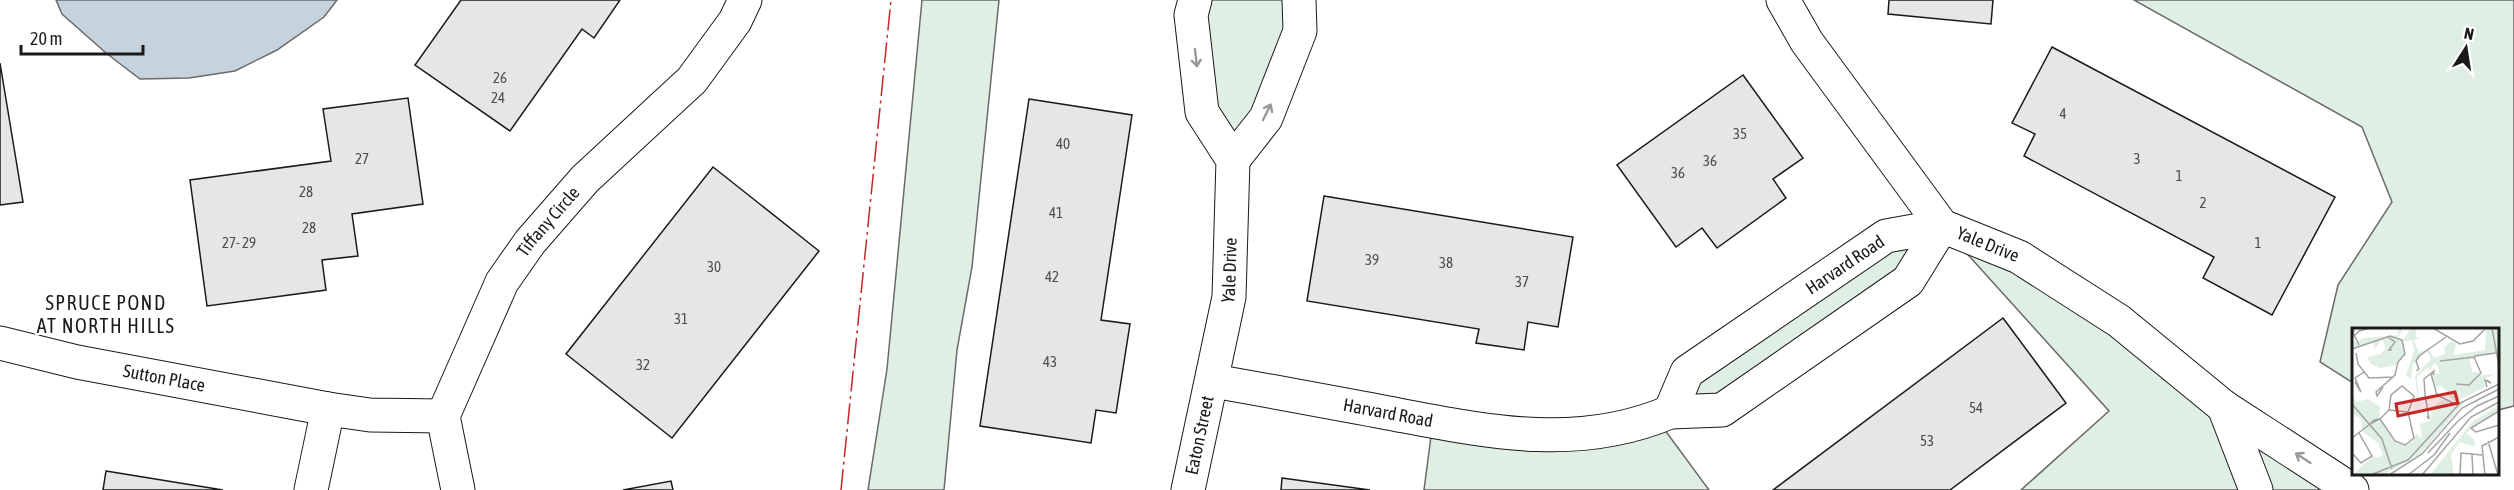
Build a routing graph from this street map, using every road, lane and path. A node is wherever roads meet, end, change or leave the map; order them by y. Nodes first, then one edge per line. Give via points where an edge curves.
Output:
1 (745, 0) edge
2 (1195, 0) edge
3 (1299, 0) edge
4 (1783, 0) edge
5 (1233, 160) junction
6 (1942, 226) junction
7 (0, 343) edge
8 (1213, 381) junction
9 (2224, 407) junction
10 (328, 409) junction
11 (1670, 411) junction
12 (443, 416) junction
13 (310, 490) edge
14 (458, 490) edge
15 (1188, 490) edge
16 (2256, 490) edge
17 (2352, 490) edge

1 - 12 street, Tiffany Circle via 735,21 692,80 585,179 530,242 502,282
2 -> 5 street via 1191,15 1202,112
5 -> 3 street via 1266,118 1300,31
4 - 6 street, Yale Drive via 1807,42
5 - 8 street, Yale Drive via 1229,297
6 - 9 street, Yale Drive via 2019,258 2119,321
6 - 11 street, Harvard Road via 1886,236 1688,372
6 - 11 street, Harvard Road via 1908,281 1722,410
7 - 10 street, Sutton Place via 77,363
8 - 11 street, Harvard Road via 1502,434 1562,436 1641,424
8 - 15 street, Eaton Street
9 - 16 street, Yale Drive
17 -> 9 street, Yale Drive
10 - 12 street, Sutton Place via 370,415
10 - 13 street
12 - 14 street

